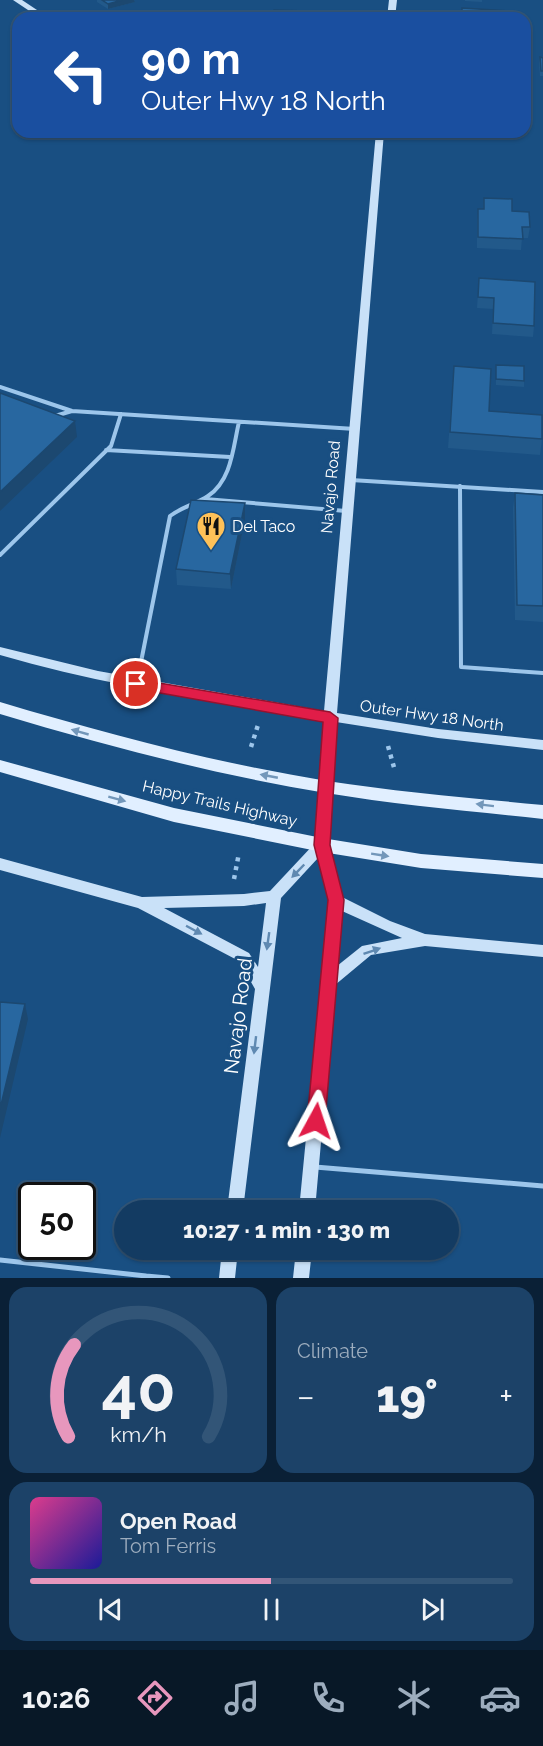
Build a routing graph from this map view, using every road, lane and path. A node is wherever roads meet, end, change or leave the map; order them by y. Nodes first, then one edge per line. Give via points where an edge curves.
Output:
1 (17, 0) edge
2 (36, 12) edge
3 (379, 138) edge
4 (0, 387) edge
5 (72, 411) junction
6 (121, 414) junction
7 (51, 417) edge
8 (239, 422) junction
9 (355, 429) junction
10 (106, 450) junction
11 (230, 457) junction
12 (351, 480) junction
13 (460, 486) junction
14 (543, 492) edge
15 (202, 499) junction
16 (348, 511) junction
17 (0, 555) edge
18 (0, 651) edge
19 (543, 673) edge
20 (136, 684) junction
21 (0, 708) edge
22 (330, 718) junction
23 (258, 724) dead end
24 (386, 740) dead end
25 (543, 745) edge
26 (251, 747) dead end
27 (0, 766) edge
28 (395, 771) dead end
29 (327, 787) junction
30 (543, 812) edge
31 (322, 845) junction
32 (239, 854) dead end
33 (0, 864) edge
34 (543, 871) edge
35 (233, 886) dead end
36 (274, 896) junction
37 (336, 900) junction
38 (142, 903) junction
39 (425, 940) junction
40 (543, 951) edge
41 (328, 982) junction
42 (262, 987) junction
43 (311, 1167) junction
44 (543, 1185) edge
45 (236, 1200) edge
46 (309, 1200) edge
47 (0, 1260) edge
48 (229, 1260) edge
49 (303, 1260) edge
50 (146, 1277) edge
51 (168, 1278) edge
52 (226, 1278) edge
53 (301, 1278) edge

1 - 2 main road
3 - 9 main road, Navajo Road
4 - 5 lane
5 - 6 lane
5 - 7 lane
6 - 8 lane
6 - 10 lane via 111,446
8 - 9 lane
8 - 11 lane
9 - 12 main road, Navajo Road
10 - 11 lane
10 - 17 lane
11 - 15 lane via 225,479
12 - 13 lane
12 - 16 main road, Navajo Road
13 - 14 lane
13 - 19 lane via 461,667
15 - 16 lane
15 - 20 lane via 182,506 170,516
16 - 22 main road, Navajo Road
18 - 20 main road, Outer Hwy 18 North
20 - 22 main road, Outer Hwy 18 North
29 -> 21 main road via 86,734
22 - 25 main road, Outer Hwy 18 North
22 - 29 main road, Navajo Road
23 - 26 path
24 - 28 path
27 -> 31 main road, Happy Trails Highway via 174,815
30 -> 29 main road
29 - 31 main road, Navajo Road
31 -> 34 main road, Happy Trails Highway via 421,861
31 -> 36 main road
31 - 37 main road, Navajo Road
32 - 35 path
33 - 38 main road
36 - 38 main road
36 -> 42 main road, Navajo Road
37 - 39 main road
37 - 41 main road, Navajo Road
38 -> 42 main road via 244,957
39 - 40 main road
41 -> 39 main road via 367,950
41 - 43 main road, Navajo Road
42 -> 45 main road, Navajo Road
43 - 44 lane
43 - 46 main road, Navajo Road
47 - 50 lane
48 - 52 main road
49 - 53 main road
50 - 51 lane

